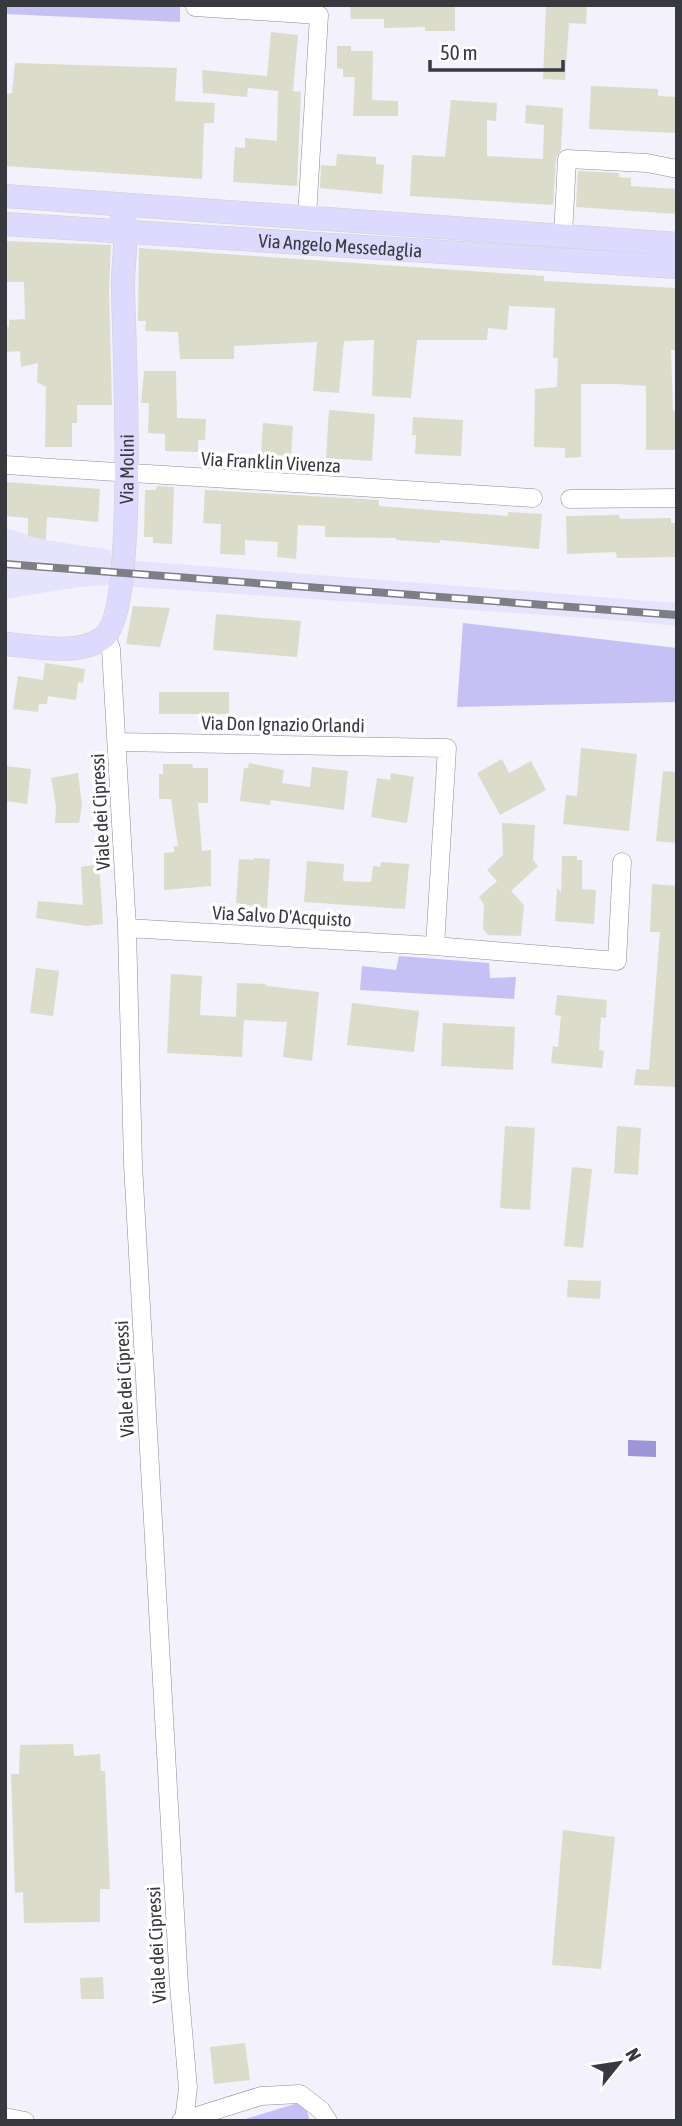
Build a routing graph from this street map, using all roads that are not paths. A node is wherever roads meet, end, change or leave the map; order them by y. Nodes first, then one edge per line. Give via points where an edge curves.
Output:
1 (195, 8) dead end
2 (677, 169) edge
3 (5, 196) edge
4 (107, 203) junction
5 (307, 217) junction
6 (5, 224) edge
7 (124, 232) junction
8 (563, 236) junction
9 (677, 244) edge
10 (677, 267) edge
11 (5, 465) edge
12 (127, 474) junction
13 (534, 498) dead end
14 (677, 498) edge
15 (570, 499) dead end
16 (106, 636) junction
17 (5, 644) edge
18 (117, 742) junction
19 (622, 862) dead end
20 (127, 928) junction
21 (435, 946) junction
22 (5, 2117) edge
23 (182, 2120) edge
24 (25, 2121) edge
25 (328, 2121) edge

1 - 5 street via 318,15
2 - 8 street via 567,159
3 - 4 main road, Via Angelo Messedaglia
4 - 5 main road, Via Angelo Messedaglia
4 - 7 main road via 122,216
5 - 8 main road, Via Angelo Messedaglia
6 - 7 main road, Via Angelo Messedaglia
7 - 10 main road, Via Angelo Messedaglia
7 - 12 main road, Via Molini
8 - 9 main road, Via Angelo Messedaglia
11 - 12 street, Via Franklin Vivenza
12 - 13 street, Via Franklin Vivenza
12 - 16 main road, Via Molini via 120,601
14 - 15 street
16 - 17 main road via 78,647
16 - 18 street, Viale dei Cipressi via 111,649
18 - 20 street, Viale dei Cipressi
18 - 21 street, Via Don Ignazio Orlandi via 447,748
19 - 21 street, Via Salvo D'Acquisto via 617,961
20 - 21 street, Via Salvo D'Acquisto
20 - 23 street, Viale dei Cipressi via 133,1164 188,2088
22 - 24 street
23 - 25 street via 261,2096 300,2094

